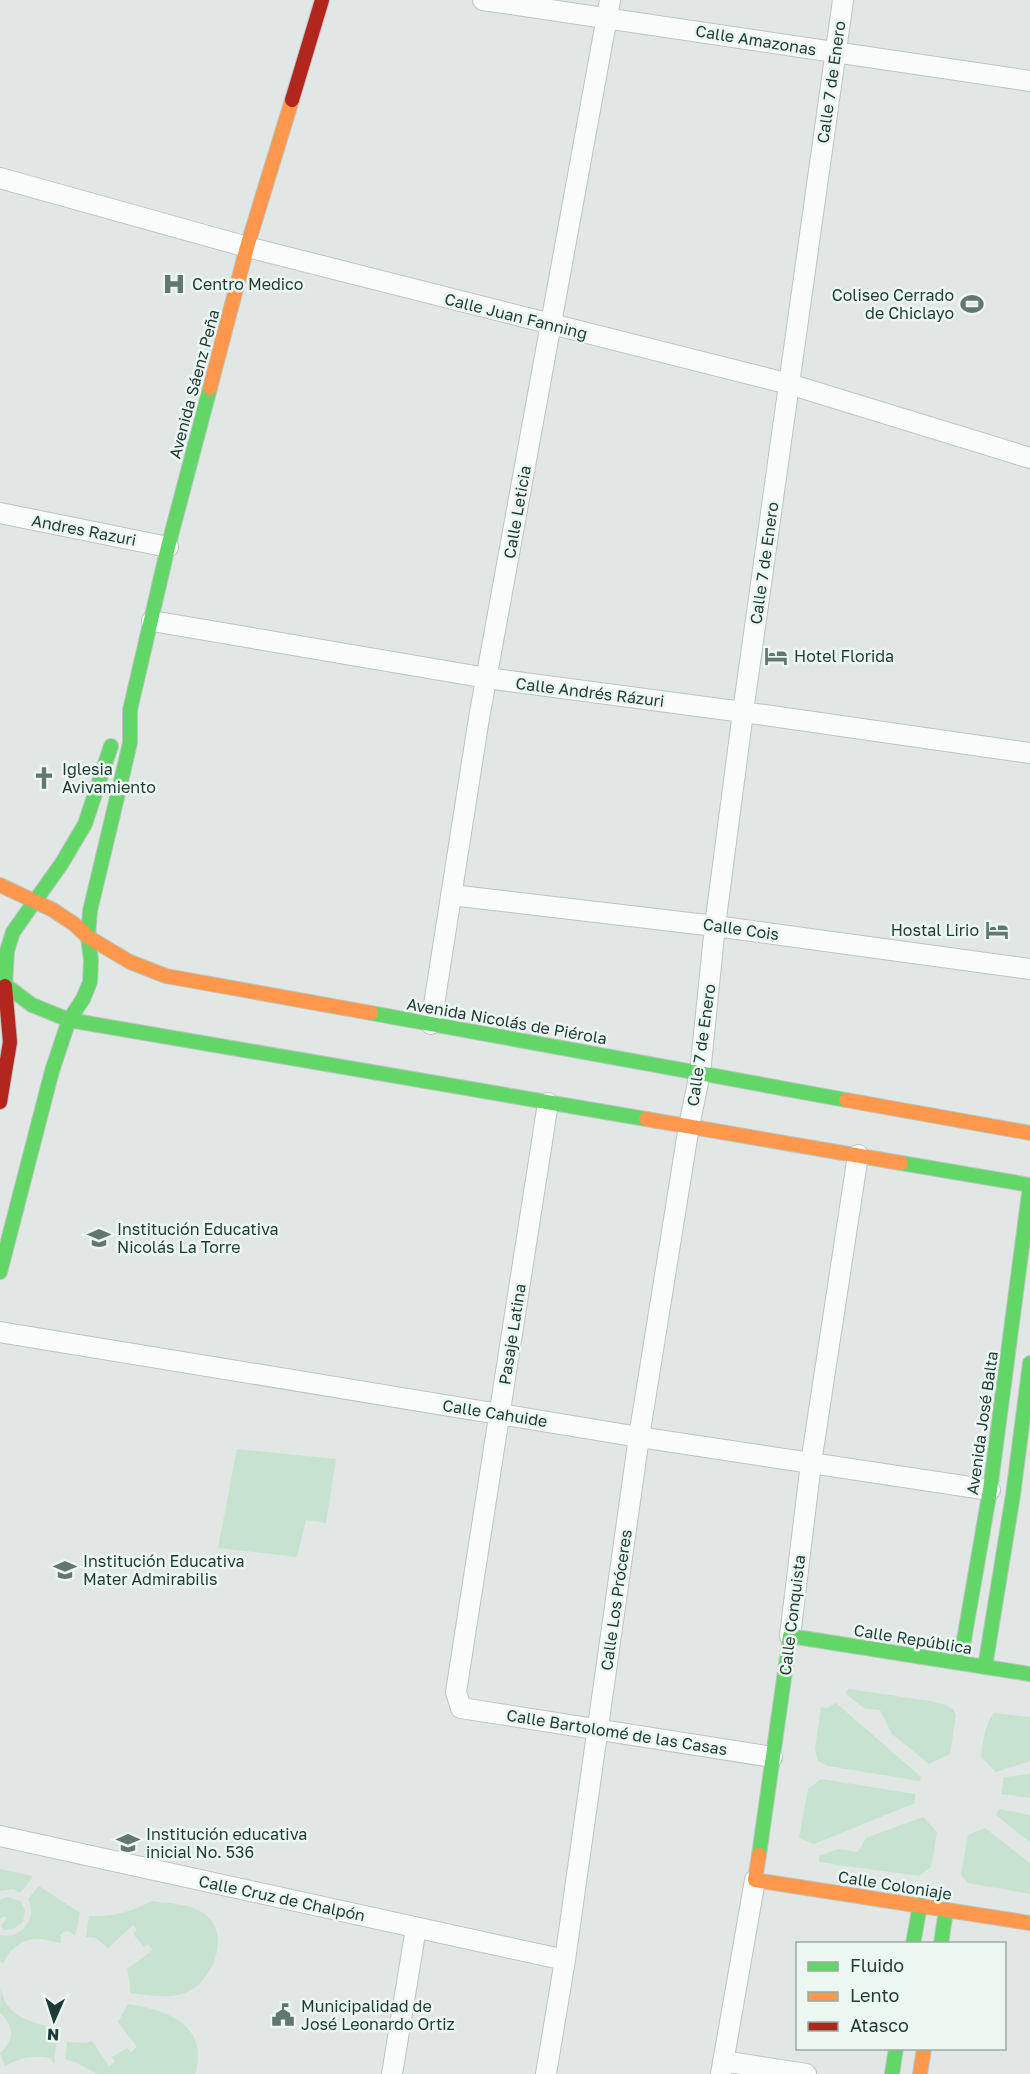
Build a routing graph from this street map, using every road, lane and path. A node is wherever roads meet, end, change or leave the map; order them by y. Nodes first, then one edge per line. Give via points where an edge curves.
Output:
1 (322, 0) edge
2 (483, 0) edge
3 (843, 0) edge
4 (608, 9) edge
5 (836, 53) junction
6 (1030, 81) edge
7 (0, 178) edge
8 (247, 247) junction
9 (550, 325) junction
10 (789, 384) junction
11 (1030, 458) edge
12 (0, 513) edge
13 (168, 547) junction
14 (152, 621) junction
15 (488, 678) junction
16 (130, 710) junction
17 (743, 712) junction
18 (1030, 753) edge
19 (0, 885) edge
20 (451, 895) junction
21 (34, 902) junction
22 (714, 926) junction
23 (88, 937) junction
24 (1030, 969) edge
25 (2, 983) edge
26 (69, 1020) junction
27 (431, 1024) junction
28 (700, 1073) junction
29 (0, 1102) edge
30 (548, 1102) junction
31 (689, 1126) junction
32 (1030, 1132) edge
33 (858, 1155) junction
34 (1030, 1186) edge
35 (0, 1272) edge
36 (0, 1332) edge
37 (1030, 1363) edge
38 (500, 1413) junction
39 (639, 1437) junction
40 (811, 1463) junction
41 (990, 1490) junction
42 (1013, 1495) junction
43 (1030, 1498) edge
44 (790, 1636) junction
45 (960, 1663) junction
46 (985, 1667) junction
47 (1030, 1674) edge
48 (461, 1708) joint
49 (597, 1729) junction
50 (772, 1757) junction
51 (0, 1836) edge
52 (755, 1880) junction
53 (920, 1905) junction
54 (946, 1910) junction
55 (1030, 1923) edge
56 (416, 1928) junction
57 (913, 1942) edge
58 (941, 1942) edge
59 (564, 1960) junction
60 (896, 2050) edge
61 (924, 2050) edge
62 (722, 2068) edge
63 (392, 2074) edge
64 (546, 2074) edge
65 (806, 2074) edge
66 (892, 2074) edge
67 (920, 2074) edge

1 - 8 main road, Avenida Sáenz Peña
2 - 4 street, Calle Amazonas
3 - 5 street, Calle 7 de Enero
4 - 5 street, Calle Amazonas
4 - 9 street, Calle Leticia
5 - 6 street, Calle Amazonas
5 - 10 street, Calle 7 de Enero
7 - 8 street, Calle Juan Fanning
8 - 9 street, Calle Juan Fanning
8 - 13 main road, Avenida Sáenz Peña
9 - 10 street, Calle Juan Fanning
9 - 15 street, Calle Leticia
10 - 11 street, Calle Juan Fanning
10 - 17 street, Calle 7 de Enero
12 - 13 street, Andres Razuri
13 - 14 main road, Avenida Sáenz Peña
14 - 15 street, Calle Andrés Rázuri
14 - 16 main road, Avenida Sáenz Peña
15 - 17 street, Calle Andrés Rázuri
15 - 20 street, Calle Leticia
16 - 21 main road, Avenida Sáenz Peña via 112,741 85,824
16 - 23 main road, Avenida Sáenz Peña via 130,743 95,883
17 - 18 street, Calle Andrés Rázuri
17 - 22 street, Calle 7 de Enero
19 - 21 main road, Avenida Nicolás de Piérola
20 - 22 street, Calle Cois
20 - 27 street, Calle Leticia
21 - 23 main road, Avenida Nicolás de Piérola via 53,910
21 - 25 main road, Avenida Sáenz Peña via 13,932
22 - 24 street, Calle Cois
22 - 28 street, Calle 7 de Enero
23 - 26 main road, Avenida Sáenz Peña via 90,982
23 - 27 main road, Avenida Nicolás de Piérola via 130,962 166,976
25 - 26 main road via 38,1008
25 - 29 main road, Avenida Sáenz Peña via 10,1042
26 - 30 main road
26 - 35 main road, Avenida Sáenz Peña
27 - 28 main road, Avenida Nicolás de Piérola
28 - 31 street, Calle 7 de Enero
28 - 32 main road, Avenida Nicolás de Piérola
30 - 31 main road
30 - 38 street, Pasaje Latina
31 - 33 main road
31 - 39 street, Calle Los Próceres
33 - 34 main road
33 - 40 street, Calle Conquista
34 - 41 main road, Avenida José Balta
36 - 38 street, Calle Cahuide
37 - 42 main road
38 - 39 street, Calle Cahuide
38 - 48 street, Pasaje Latina via 456,1692
39 - 40 street, Calle Cahuide
39 - 49 street, Calle Los Próceres
40 - 41 street, Calle Cahuide
40 - 44 street, Calle Conquista
41 - 42 main road
41 - 45 main road, Avenida José Balta
42 - 43 main road
42 - 46 main road
44 - 45 main road, Calle República
44 - 50 main road, Calle Conquista
45 - 46 main road, Calle República
46 - 47 main road, Calle República
48 - 49 street, Calle Bartolomé de las Casas
49 - 50 street, Calle Bartolomé de las Casas
49 - 59 street, Calle Los Próceres
50 - 52 main road, Calle Conquista
51 - 56 street, Calle Cruz de Chalpón
52 - 53 main road, Calle Coloniaje
52 - 62 street, Calle Conquista
53 - 54 main road, Calle Coloniaje
53 - 57 main road
54 - 55 main road, Calle Coloniaje
54 - 58 main road
56 - 59 street, Calle Cruz de Chalpón
56 - 63 street
59 - 64 street, Calle Los Próceres
60 - 66 main road
61 - 67 main road
62 - 65 street

